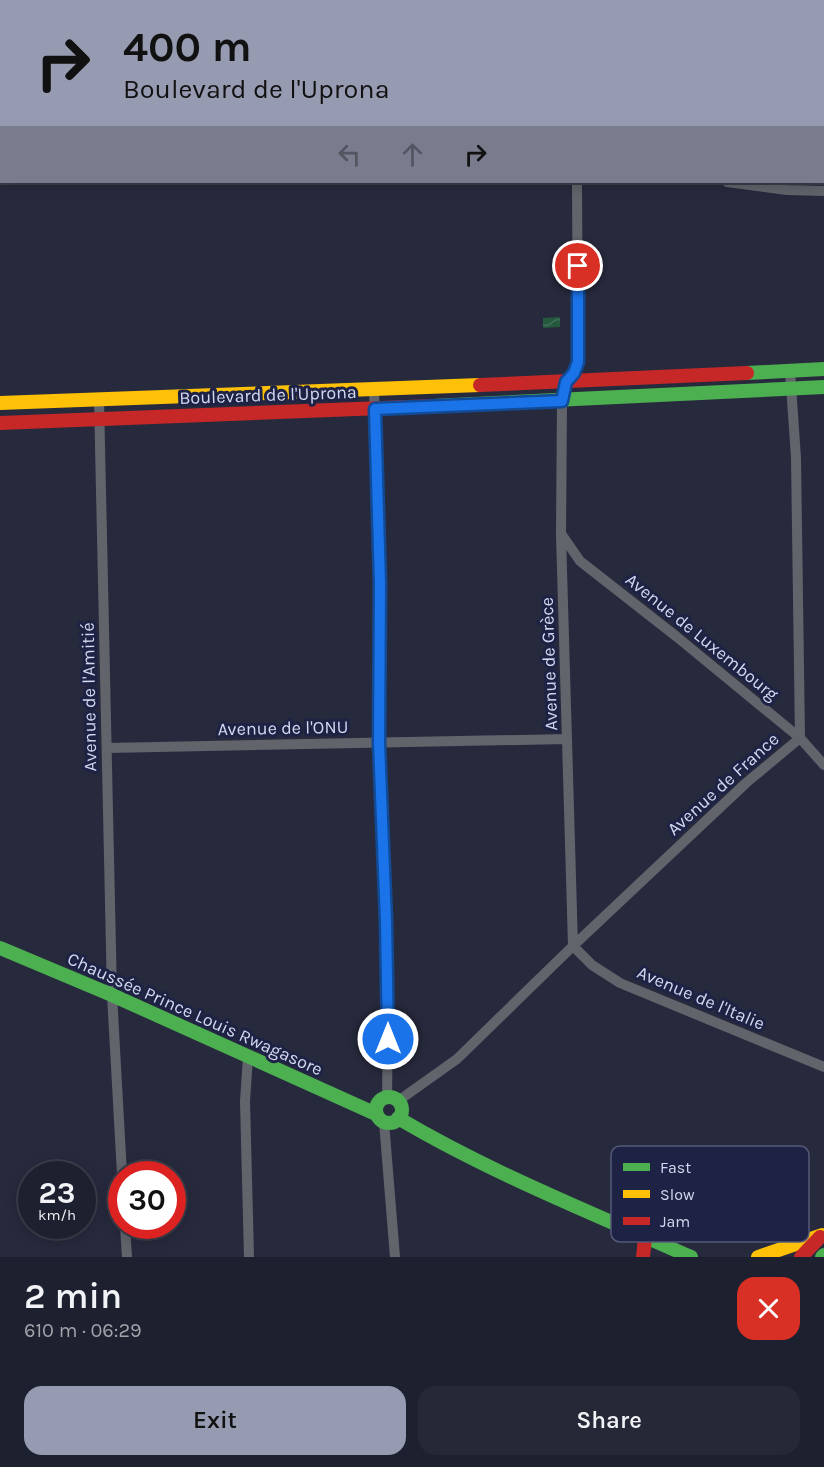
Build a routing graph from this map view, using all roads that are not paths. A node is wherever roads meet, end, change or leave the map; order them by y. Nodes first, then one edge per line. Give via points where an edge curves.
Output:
1 (577, 183) edge
2 (735, 183) edge
3 (824, 190) edge
4 (824, 369) edge
5 (790, 371) junction
6 (566, 382) junction
7 (824, 387) edge
8 (791, 388) junction
9 (374, 390) junction
10 (99, 399) junction
11 (562, 401) junction
12 (0, 403) edge
13 (375, 409) junction
14 (100, 419) junction
15 (0, 423) edge
16 (561, 535) junction
17 (800, 738) junction
18 (567, 739) junction
19 (379, 743) junction
20 (107, 748) junction
21 (824, 765) edge
22 (573, 946) junction
23 (0, 948) edge
24 (112, 995) junction
25 (248, 1057) junction
26 (824, 1068) edge
27 (392, 1099) junction
28 (386, 1118) junction
29 (121, 1161) edge
30 (611, 1222) edge
31 (823, 1234) edge
32 (126, 1239) edge
33 (645, 1242) edge
34 (654, 1242) edge
35 (800, 1242) edge
36 (127, 1257) edge
37 (249, 1257) edge
38 (395, 1257) edge
39 (643, 1257) edge
40 (690, 1257) edge
41 (758, 1257) edge
42 (801, 1257) edge

1 - 6 street, Avenue de Grèce via 578,362
2 - 3 street
4 - 5 street, Boulevard de l'Uprona
5 - 6 street, Boulevard de l'Uprona
5 - 8 street, Avenue de France
6 - 9 street, Boulevard de l'Uprona
6 - 11 street, Avenue de Grèce
7 - 8 street, Boulevard de l'Uprona
8 - 11 street, Boulevard de l'Uprona
8 - 17 street, Avenue de France via 798,518
9 - 10 street, Boulevard de l'Uprona
9 - 13 street
10 - 12 street, Boulevard de l'Uprona
10 - 14 street, Avenue de l'Amitié
11 - 13 street, Boulevard de l'Uprona
11 - 16 street, Avenue de Grèce
13 - 14 street, Boulevard de l'Uprona
13 - 19 street
14 - 15 street, Boulevard de l'Uprona
14 - 20 street, Avenue de l'Amitié
16 - 17 street, Avenue de Luxembourg via 580,561
16 - 18 street, Avenue de Grèce
17 - 21 street, Avenue de Luxembourg
17 - 22 street, Avenue de France via 746,783
18 - 19 street, Avenue de l'ONU
18 - 22 street, Avenue de Grèce
19 - 20 street, Avenue de l'ONU
19 - 27 street
20 - 24 street, Avenue de l'Amitié
22 - 26 street, Avenue de l'Italie via 592,965 620,983
22 - 27 street, Avenue de France via 457,1059
23 - 24 street, Chaussée Prince Louis Rwagasore
24 - 25 street, Chaussée Prince Louis Rwagasore
24 - 29 street, Avenue de l'Amitié
25 - 28 street, Chaussée Prince Louis Rwagasore
25 - 37 street via 245,1101
27 - 28 street via 401,1108
27 - 28 street via 377,1105
28 - 30 street, Chaussée Prince Louis Rwagasore
28 - 38 street
31 - 42 street
32 - 36 street
33 - 39 street
34 - 40 street, Chaussée Prince Louis Rwagasore
35 - 41 street

